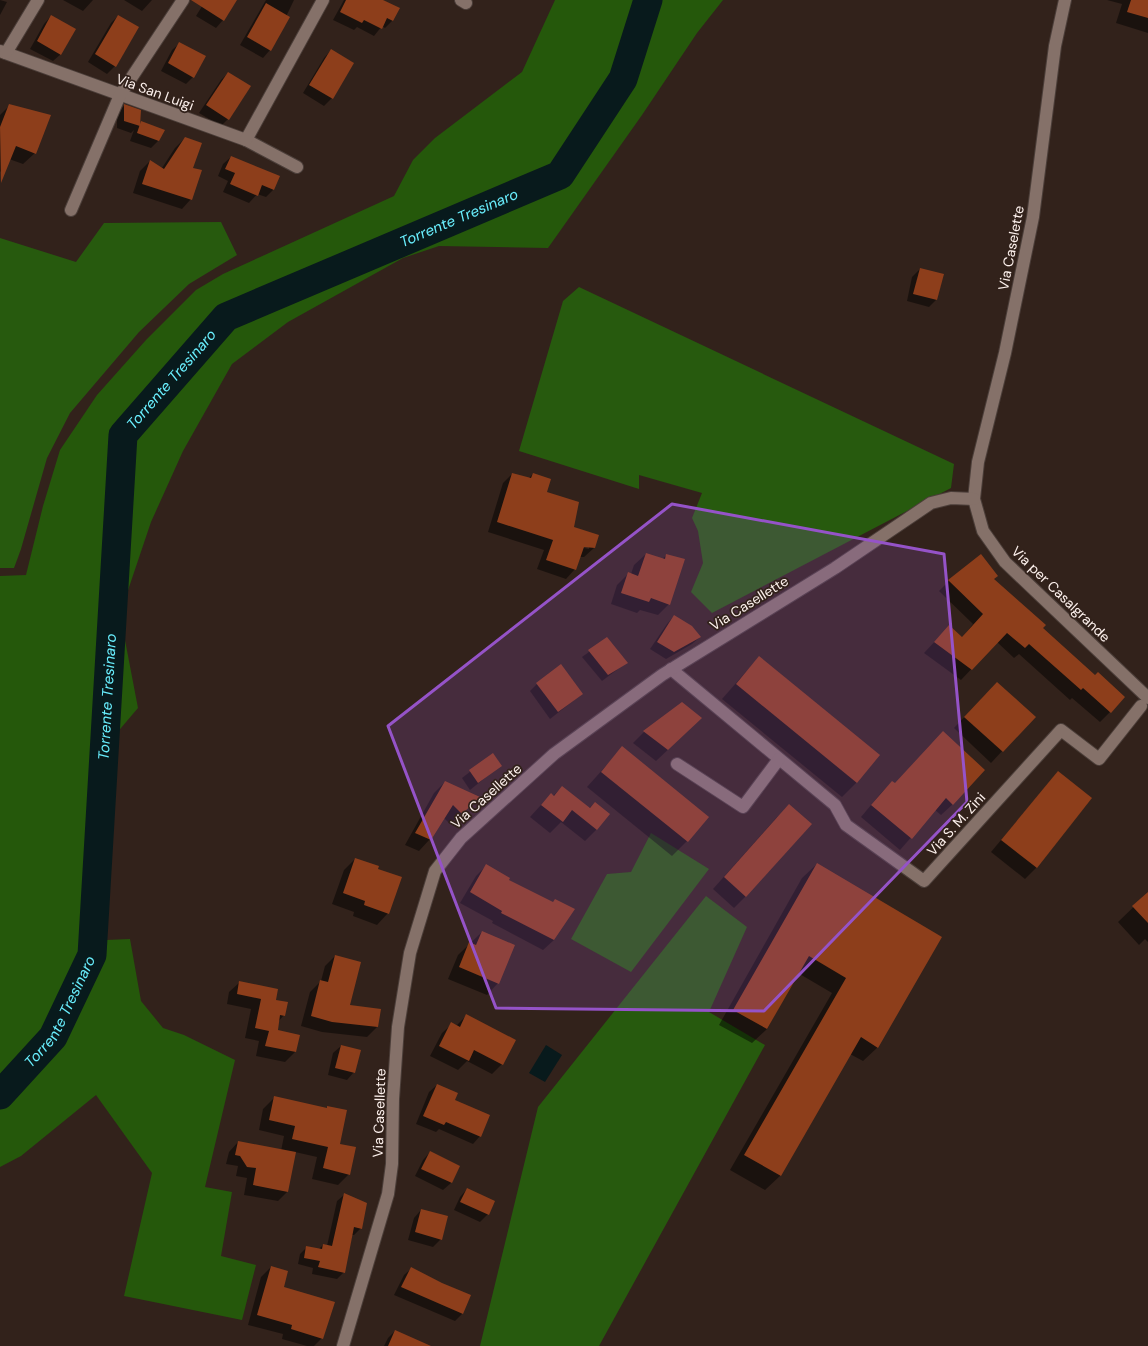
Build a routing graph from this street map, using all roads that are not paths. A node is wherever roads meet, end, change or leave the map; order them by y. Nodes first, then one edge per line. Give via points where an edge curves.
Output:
1 (38, 0) edge
2 (183, 0) edge
3 (323, 0) edge
4 (1065, 0) edge
5 (3, 52) edge
6 (120, 95) junction
7 (246, 140) junction
8 (297, 167) dead end
9 (71, 210) dead end
10 (974, 499) junction
11 (672, 669) junction
12 (1145, 702) edge
13 (779, 758) junction
14 (677, 764) dead end
15 (342, 1346) edge

1 - 5 street
2 - 6 street
3 - 7 street
4 - 10 street, Via Caselette via 1055,46 1033,217 1005,352 978,462
5 - 6 street, Via San Luigi
6 - 7 street, Via San Luigi
6 - 9 street
7 - 8 street, Via San Luigi
10 - 11 street, Via Casellette via 951,498 931,503 835,568
10 - 12 street, Via per Casalgrande via 983,531 1005,562
11 - 13 street, Via S. M. Zini
11 - 15 street, Via Casellette via 554,754 461,838 435,871 410,953 398,1027 392,1164 388,1194
12 - 13 street, Via S. M. Zini via 1098,758 1061,730 924,881 846,825 835,805
13 - 14 street via 743,807

